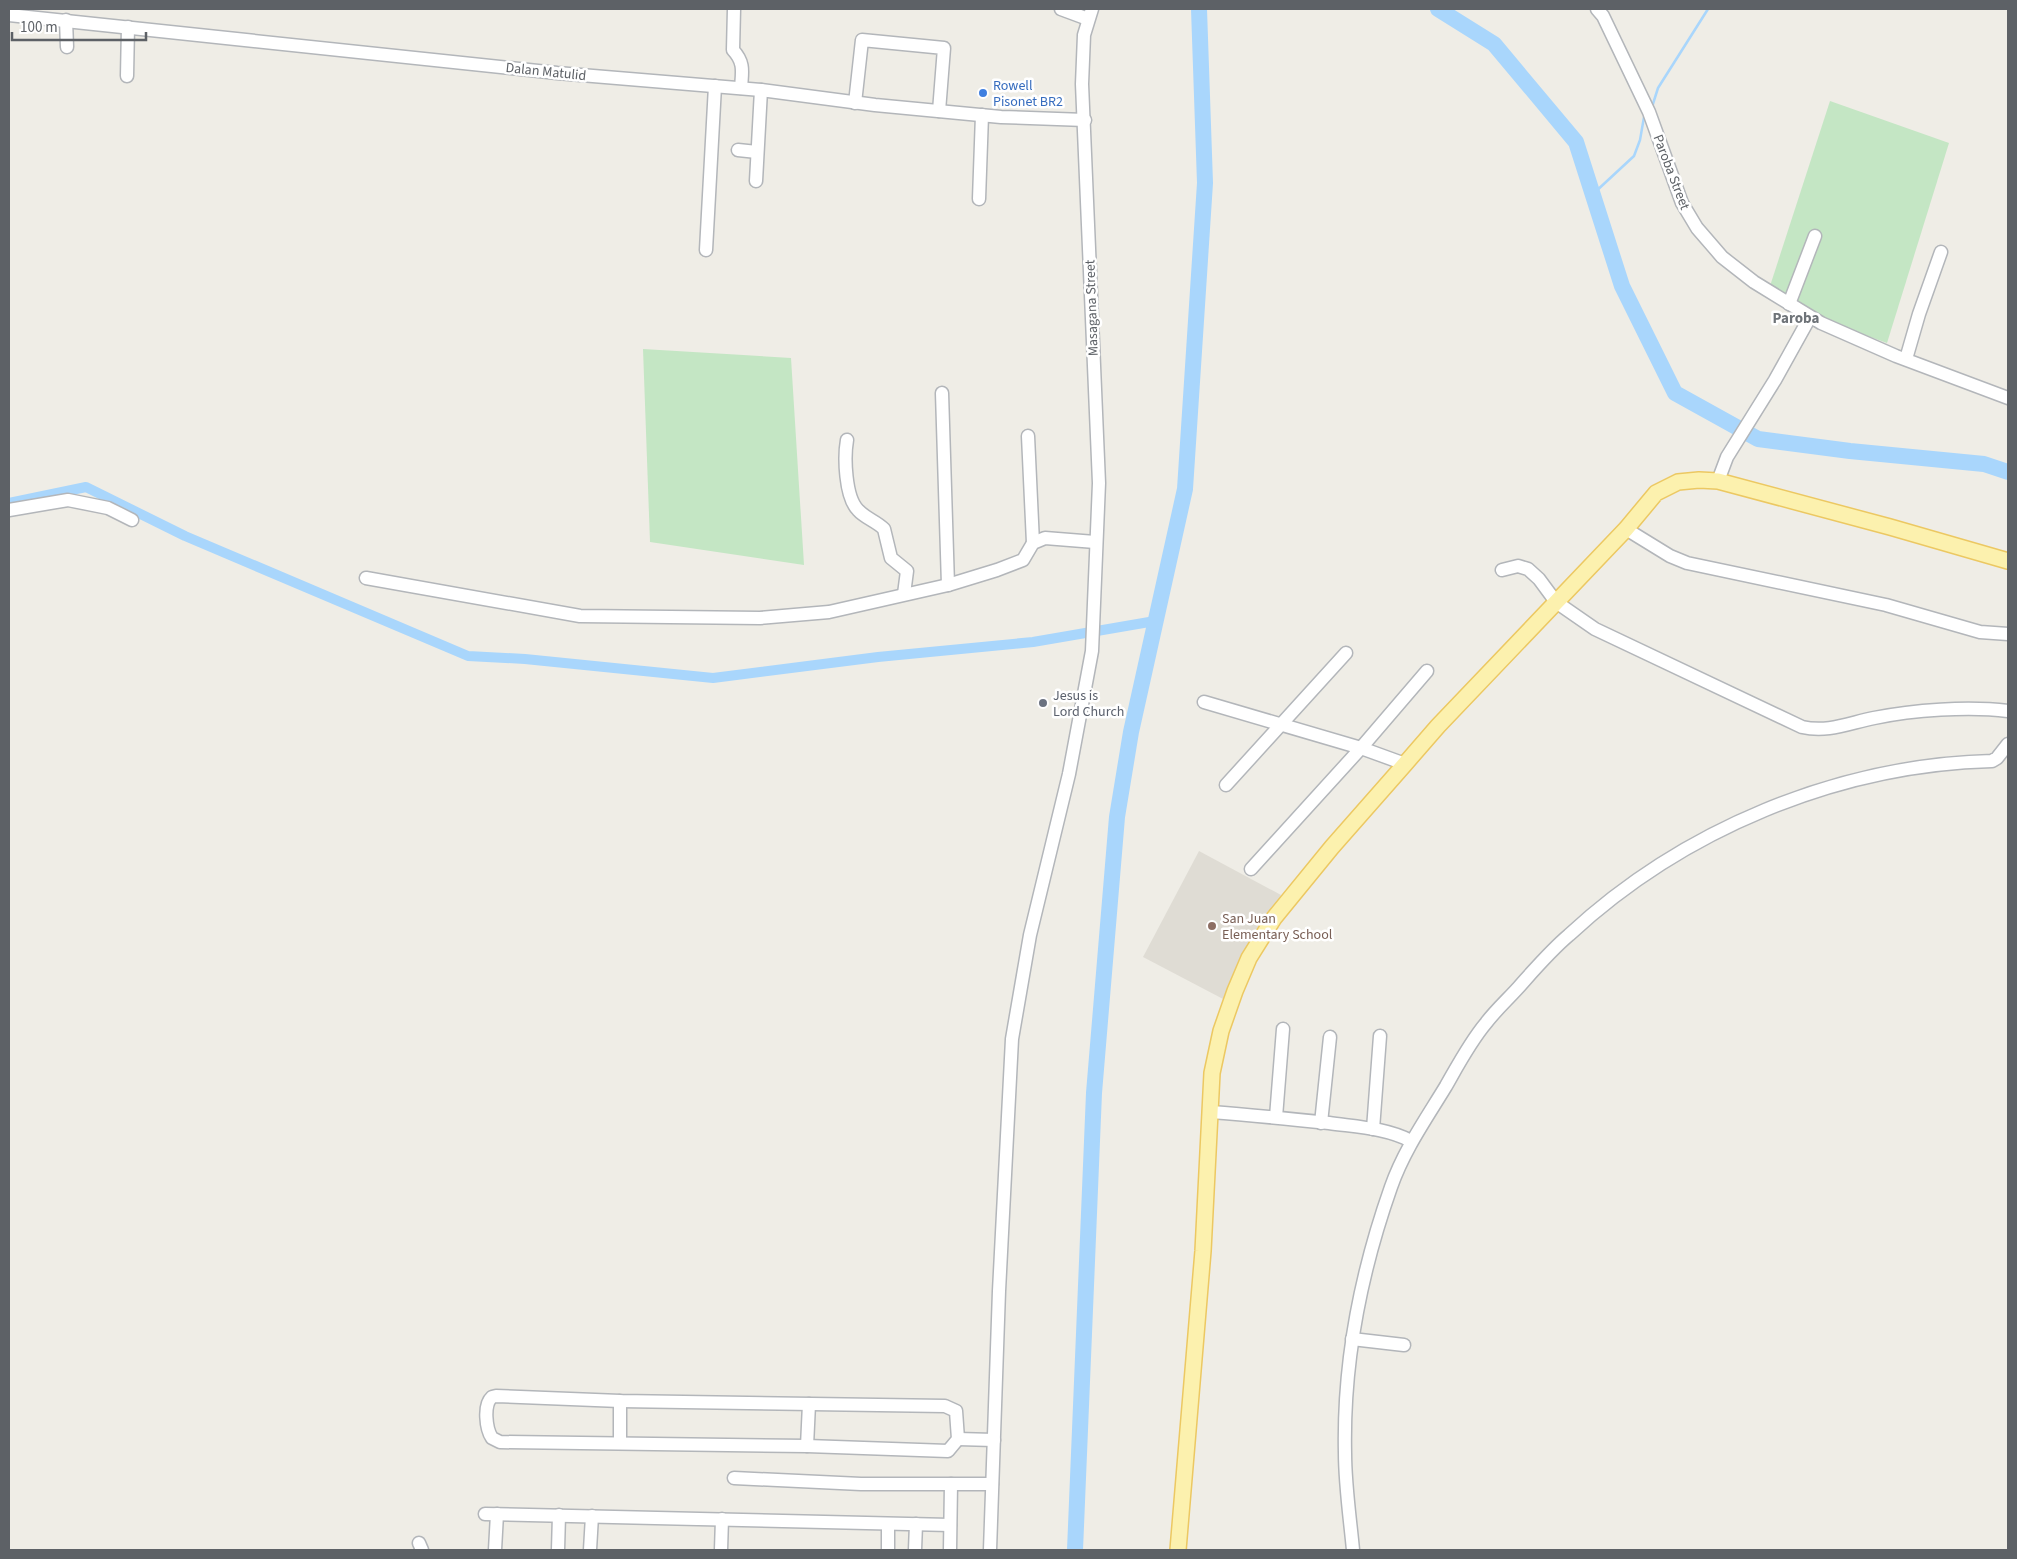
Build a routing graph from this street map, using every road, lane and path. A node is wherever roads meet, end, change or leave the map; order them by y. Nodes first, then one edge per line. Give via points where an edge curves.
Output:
1 (734, 9) edge
2 (1061, 9) edge
3 (1597, 9) edge
4 (1090, 14) edge
5 (9, 15) edge
6 (66, 20) junction
7 (128, 27) junction
8 (67, 47) dead end
9 (127, 76) dead end
10 (715, 86) junction
11 (741, 88) junction
12 (761, 90) junction
13 (855, 103) junction
14 (939, 111) junction
15 (982, 115) junction
16 (1085, 120) junction
17 (738, 150) dead end
18 (757, 152) junction
19 (756, 181) dead end
20 (979, 200) dead end
21 (1815, 236) dead end
22 (706, 250) dead end
23 (1941, 252) dead end
24 (1789, 304) junction
25 (1810, 317) junction
26 (1906, 359) junction
27 (942, 393) dead end
28 (2008, 398) edge
29 (1028, 436) dead end
30 (847, 440) dead end
31 (1718, 481) junction
32 (9, 510) edge
33 (132, 520) dead end
34 (1626, 529) junction
35 (1095, 542) junction
36 (1033, 543) junction
37 (2008, 561) edge
38 (1502, 570) dead end
39 (366, 578) dead end
40 (948, 584) junction
41 (904, 594) junction
42 (1556, 602) junction
43 (2008, 634) edge
44 (1346, 653) dead end
45 (1427, 671) dead end
46 (1204, 702) dead end
47 (2008, 711) edge
48 (1282, 726) junction
49 (2008, 746) edge
50 (1361, 748) junction
51 (1405, 764) junction
52 (1226, 785) dead end
53 (1251, 868) dead end
54 (1283, 1029) dead end
55 (1380, 1036) dead end
56 (1330, 1037) dead end
57 (1211, 1112) junction
58 (1276, 1117) junction
59 (1321, 1122) junction
60 (1374, 1128) junction
61 (1411, 1141) junction
62 (1352, 1339) junction
63 (1404, 1345) dead end
64 (620, 1401) junction
65 (809, 1404) junction
66 (958, 1439) junction
67 (994, 1440) junction
68 (620, 1442) junction
69 (807, 1446) junction
70 (734, 1478) dead end
71 (951, 1484) junction
72 (992, 1484) junction
73 (559, 1515) junction
74 (592, 1516) junction
75 (722, 1520) junction
76 (888, 1524) junction
77 (916, 1524) junction
78 (950, 1525) junction
79 (495, 1550) edge
80 (558, 1550) edge
81 (590, 1550) edge
82 (722, 1550) edge
83 (888, 1550) edge
84 (915, 1550) edge
85 (950, 1550) edge
86 (990, 1550) edge
87 (1178, 1550) edge
88 (1353, 1550) edge

1 - 11 street via 733,50 741,57
2 - 4 street
3 - 24 street, Paroba Street via 1649,112 1682,203 1696,228 1722,257
4 - 16 street, Masagana Street via 1083,46
5 - 6 street, Dalan Matulid
6 - 7 street, Dalan Matulid
6 - 8 street
7 - 9 street
7 - 10 street, Dalan Matulid via 557,73
10 - 11 street, Dalan Matulid
10 - 22 street
11 - 12 street, Dalan Matulid
12 - 13 street, Dalan Matulid
12 - 18 street
13 - 14 street, Dalan Matulid
13 - 14 street via 862,40 944,48
14 - 15 street, Dalan Matulid
15 - 16 street, Dalan Matulid
15 - 20 street
16 - 35 street, Masagana Street via 1099,483
17 - 18 street
18 - 19 street
21 - 24 street
23 - 26 street
24 - 25 street, Paroba Street
25 - 26 street, Paroba Street
25 - 31 street via 1735,444
26 - 28 street, Paroba Street
27 - 40 street
29 - 36 street
30 - 41 street via 845,464 852,502 858,511 884,528 891,558 907,571
31 - 34 main road via 1678,482 1656,493
31 - 37 main road
32 - 33 street via 68,500 108,508
34 - 42 main road
34 - 43 street via 1687,563 1886,605 1980,632
35 - 36 street via 1045,538
35 - 67 street, Masagana Street via 1092,651 1069,774 1030,935 1012,1039
36 - 40 street via 1023,560
38 - 42 street via 1518,566 1528,569
39 - 41 street via 580,616 760,618 829,612
40 - 41 street
42 - 47 street via 1595,629 1777,716 1816,730 1918,713 1961,709
42 - 51 main road
44 - 48 street
45 - 50 street
46 - 48 street
48 - 50 street
48 - 52 street
49 - 61 street via 1992,761 1936,764 1884,773 1809,794 1730,825 1643,875 1568,935 1486,1023
50 - 51 street
50 - 53 street
51 - 57 main road via 1274,918 1249,958 1221,1031 1212,1073
54 - 58 street
55 - 60 street
56 - 59 street
57 - 58 street
57 - 87 main road via 1202,1270
58 - 59 street
59 - 60 street
60 - 61 street
61 - 62 street via 1392,1184 1368,1258
62 - 63 street
62 - 88 street via 1345,1453
64 - 65 street
64 - 68 street
64 - 68 street via 492,1397 488,1402 487,1430 500,1442
65 - 66 street via 950,1407 956,1411
65 - 69 street
66 - 67 street
66 - 69 street via 948,1451
67 - 72 street, Masagana Street
68 - 69 street
70 - 71 street
71 - 72 street
71 - 78 street
72 - 86 street, Masagana Street
73 - 74 street
73 - 79 street via 491,1514
73 - 80 street
74 - 75 street
74 - 81 street
75 - 76 street
75 - 82 street
76 - 77 street
76 - 83 street
77 - 78 street
77 - 84 street
78 - 85 street

